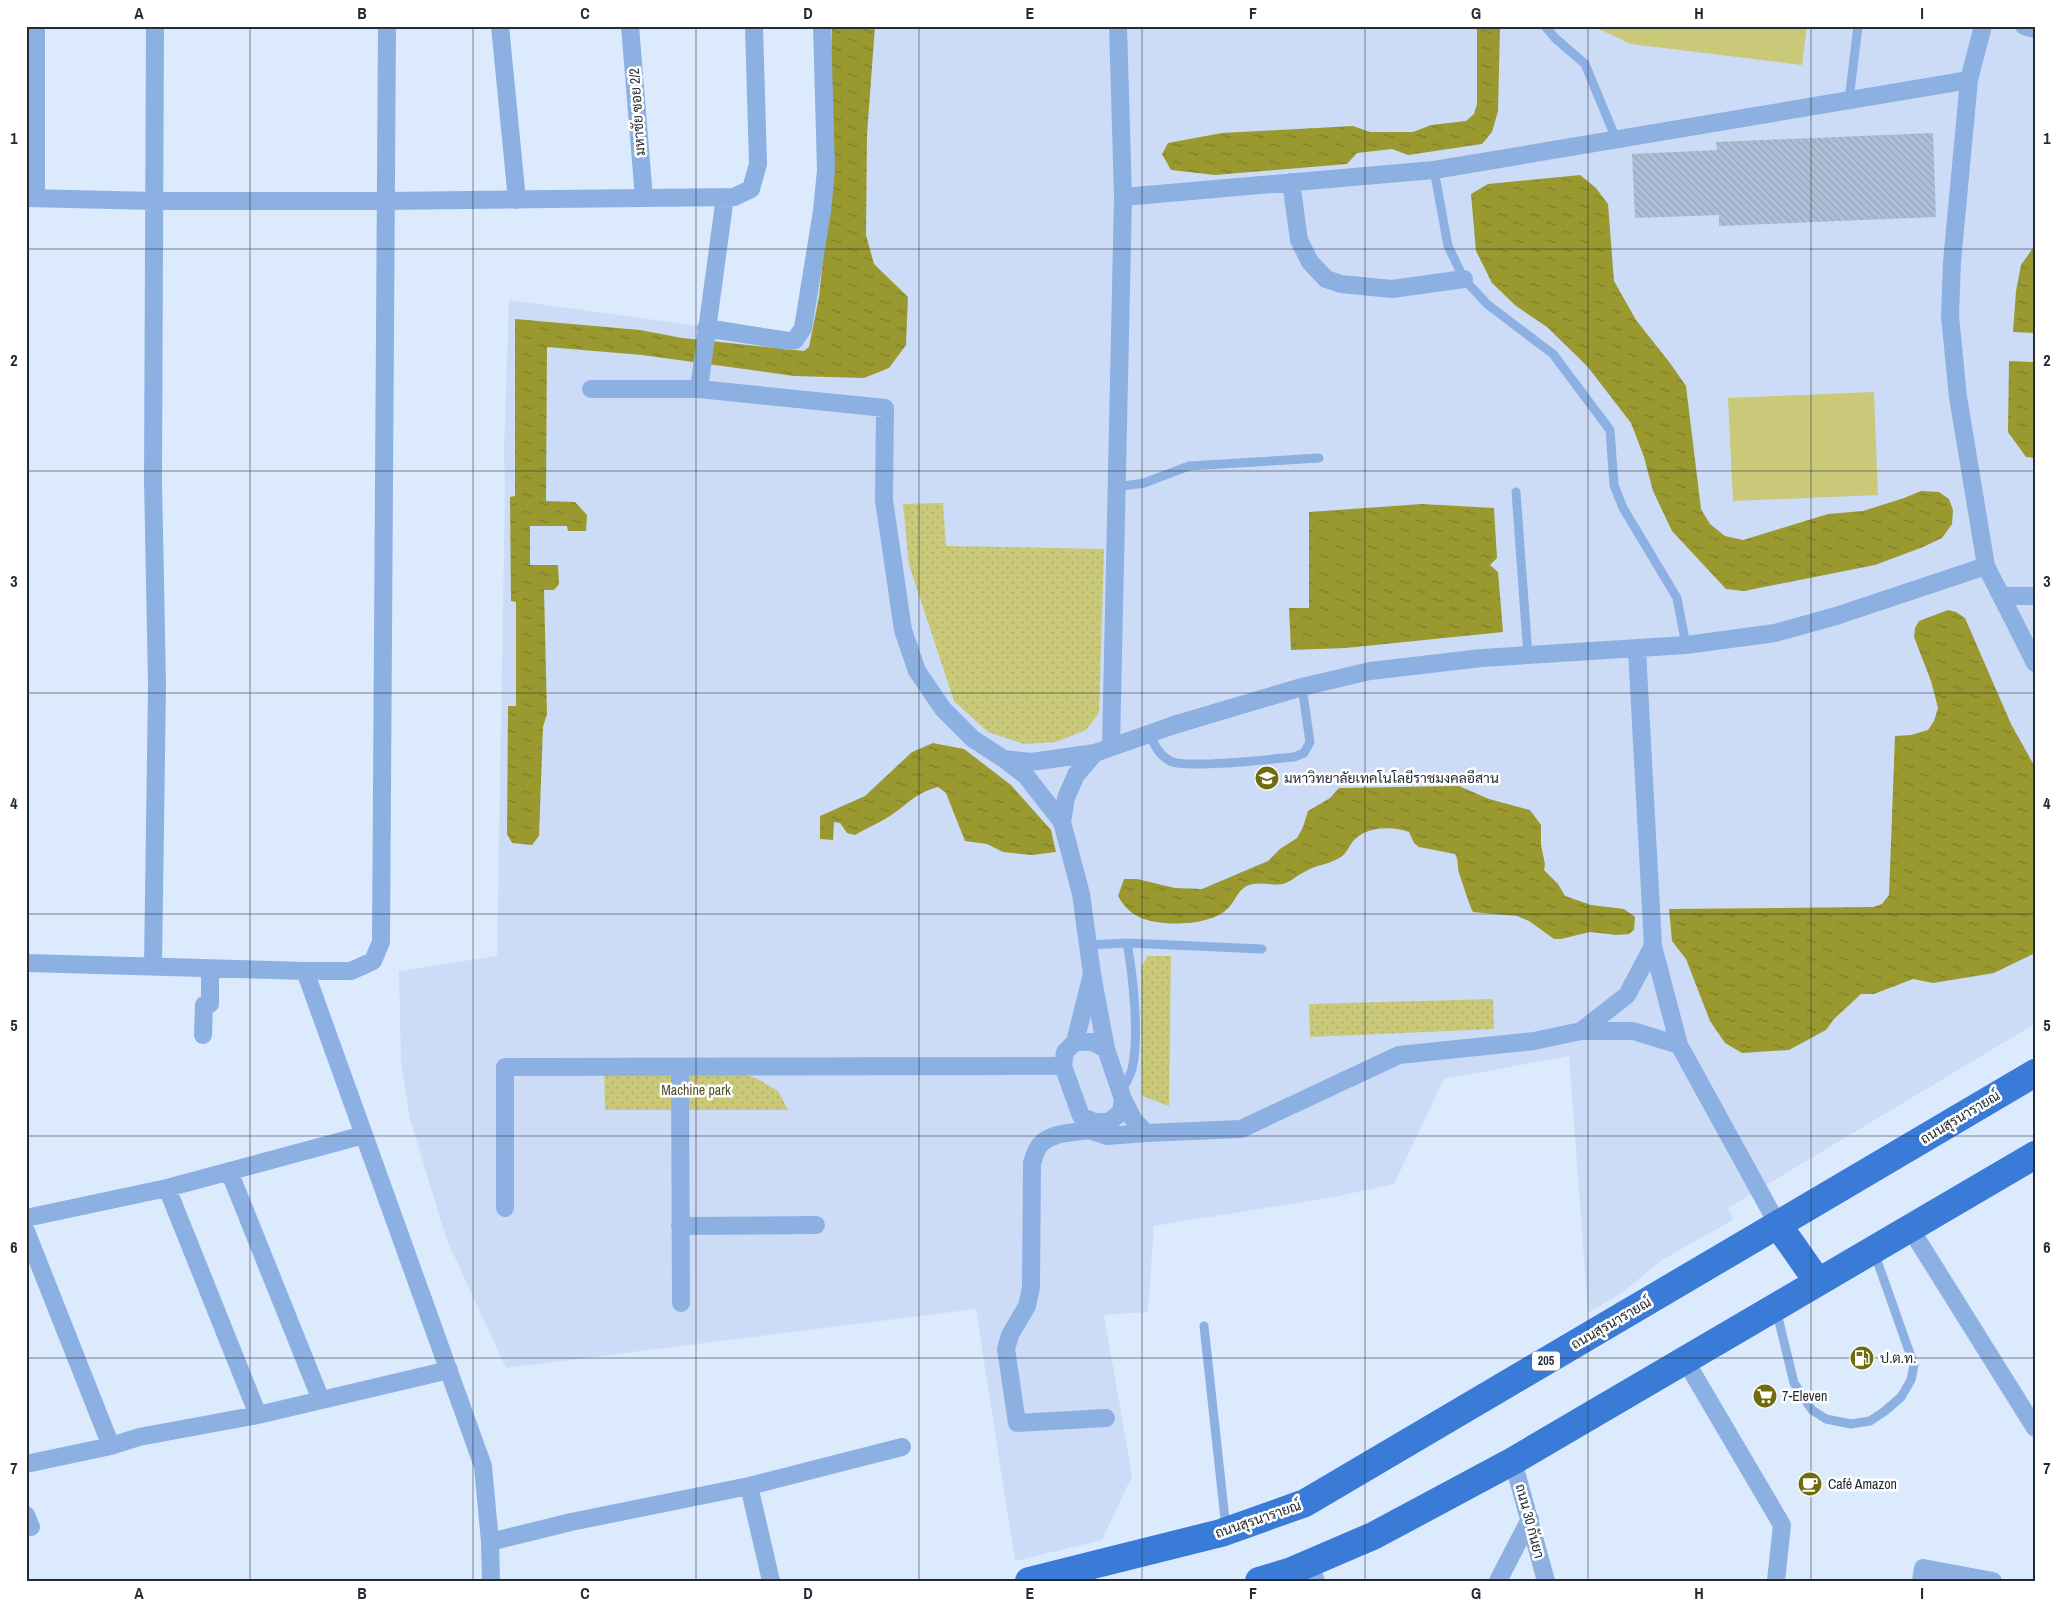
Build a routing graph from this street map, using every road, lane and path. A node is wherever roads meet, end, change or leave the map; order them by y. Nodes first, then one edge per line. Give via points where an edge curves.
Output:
1 (36, 26) edge
2 (155, 26) edge
3 (387, 26) edge
4 (500, 26) edge
5 (630, 26) edge
6 (754, 26) edge
7 (822, 26) edge
8 (1118, 26) edge
9 (1545, 26) edge
10 (1858, 26) edge
11 (1983, 26) edge
12 (2024, 26) edge
13 (2035, 29) edge
14 (1969, 80) junction
15 (1849, 100) junction
16 (1616, 139) junction
17 (1434, 170) junction
18 (1291, 182) junction
19 (725, 197) junction
20 (1123, 197) junction
21 (31, 198) edge
22 (644, 198) junction
23 (517, 200) junction
24 (155, 201) junction
25 (385, 201) junction
26 (1464, 279) junction
27 (706, 329) junction
28 (591, 389) dead end
29 (699, 389) junction
30 (1320, 458) dead end
31 (1116, 487) junction
32 (1516, 492) dead end
33 (1986, 566) junction
34 (2001, 596) junction
35 (2035, 596) edge
36 (1686, 645) junction
37 (1637, 650) junction
38 (1528, 656) junction
39 (2035, 664) edge
40 (1302, 687) junction
41 (1150, 734) junction
42 (1103, 750) junction
43 (1004, 759) junction
44 (1062, 822) junction
45 (1128, 943) junction
46 (1088, 945) junction
47 (1653, 946) junction
48 (1262, 949) dead end
49 (26, 962) edge
50 (153, 967) junction
51 (210, 968) junction
52 (305, 971) junction
53 (1092, 974) junction
54 (1581, 1031) junction
55 (203, 1035) dead end
56 (1076, 1042) junction
57 (1679, 1045) junction
58 (1106, 1049) junction
59 (1063, 1066) junction
60 (680, 1067) junction
61 (2035, 1073) edge
62 (1122, 1096) junction
63 (1085, 1123) junction
64 (1146, 1133) junction
65 (364, 1135) junction
66 (2035, 1155) edge
67 (230, 1171) junction
68 (167, 1188) junction
69 (505, 1208) dead end
70 (26, 1218) edge
71 (816, 1225) dead end
72 (1778, 1225) junction
73 (680, 1226) junction
74 (1910, 1228) junction
75 (26, 1231) edge
76 (1873, 1250) junction
77 (1818, 1282) junction
78 (681, 1303) dead end
79 (1776, 1307) junction
80 (1204, 1326) dead end
81 (1685, 1360) junction
82 (449, 1370) junction
83 (321, 1400) junction
84 (258, 1415) junction
85 (1106, 1418) dead end
86 (2035, 1428) edge
87 (111, 1446) junction
88 (902, 1447) dead end
89 (1514, 1461) junction
90 (26, 1464) edge
91 (749, 1486) junction
92 (1530, 1519) junction
93 (1226, 1531) junction
94 (490, 1542) junction
95 (1313, 1572) edge
96 (491, 1581) edge
97 (771, 1581) edge
98 (1029, 1581) edge
99 (1259, 1581) edge
100 (1498, 1581) edge
101 (1546, 1581) edge
102 (1776, 1581) edge
103 (1921, 1581) edge
104 (1993, 1581) edge

1 - 21 street
2 - 24 street
3 - 25 street
4 - 23 street
5 - 22 street, มหาชัย ซอย 2/2
6 - 19 street via 758,164 751,189 734,197
7 - 27 street via 826,170 803,328 795,340 788,341
8 - 20 street
9 - 16 lane via 1585,64
10 - 15 lane
11 - 14 street
12 - 13 street
14 - 15 street
14 - 33 street via 1950,316 1958,397
15 - 16 street
16 - 17 street
17 - 18 street
17 - 26 lane via 1448,246
18 - 20 street
18 - 26 street via 1299,240 1310,262 1326,279 1342,284 1392,289
19 - 22 street
19 - 27 street
20 - 31 street
21 - 24 street
22 - 23 street
23 - 25 street
24 - 25 street
24 - 50 street
25 - 52 street via 381,942 372,961 351,971
26 - 36 lane via 1487,304 1553,354 1610,430 1614,484 1623,508 1677,598
27 - 29 street
28 - 29 street
29 - 43 street via 886,408 884,500 903,630 914,663 943,709 974,739
30 - 31 lane via 1189,466 1144,483
31 - 42 street
32 - 38 lane
33 - 34 street
33 - 36 street via 1775,633
34 - 35 street
34 - 39 street
36 - 37 street
37 - 38 street
37 - 47 street
38 - 40 street via 1370,671
40 - 41 street
40 - 41 lane via 1310,742 1304,753 1294,757 1193,764 1173,762 1156,749
41 - 42 street
42 - 43 street via 1032,762
42 - 44 street via 1076,775 1066,798
43 - 44 street via 1026,776
44 - 46 street via 1081,894
45 - 46 lane
45 - 48 lane
45 - 62 lane via 1134,1062
46 - 53 street
47 - 54 street via 1627,995
47 - 57 street
49 - 50 street
50 - 51 street
51 - 52 street
51 - 55 street via 210,1004 204,1005
52 - 65 street
53 - 56 street
53 - 58 street
54 - 57 street via 1633,1031
54 - 64 street via 1534,1041 1399,1055 1241,1129
56 - 58 street via 1093,1042
56 - 59 street via 1065,1052
57 - 72 street
58 - 62 street
59 - 60 street
59 - 63 street
60 - 69 street via 505,1067
60 - 73 street
61 - 72 main road, ถนนสุรนารายณ์ / 205
62 - 63 street via 1120,1112 1109,1122
62 - 64 street via 1133,1119
63 - 64 street via 1107,1136
63 - 85 street via 1043,1141 1037,1148 1032,1163 1031,1287 1027,1306 1010,1335 1006,1349 1017,1423
65 - 67 street
65 - 82 street
66 - 74 main road
67 - 68 street
67 - 83 street
68 - 70 street
68 - 84 street
71 - 73 street
72 - 77 main road
72 - 93 main road, ถนนสุรนารายณ์ / 205 via 1305,1503
73 - 78 street
74 - 76 main road
74 - 86 street
75 - 87 street
76 - 77 main road
76 - 79 lane via 1914,1365 1911,1380 1901,1397 1870,1421 1851,1424 1826,1419 1812,1410 1794,1383
77 - 79 main road
79 - 81 main road
80 - 93 lane
81 - 89 main road
81 - 102 street via 1782,1525
82 - 83 street
82 - 94 street via 483,1466
83 - 84 street
84 - 87 street via 139,1437
87 - 90 street
88 - 91 street
89 - 92 street, ถนน 30 กันยา
89 - 95 main road via 1373,1536
91 - 94 street
91 - 97 street
92 - 100 street
92 - 101 street, ถนน 30 กันยา
93 - 98 main road, ถนนสุรนารายณ์ / 205
94 - 96 street
95 - 99 main road via 1289,1572
103 - 104 street via 1923,1568

